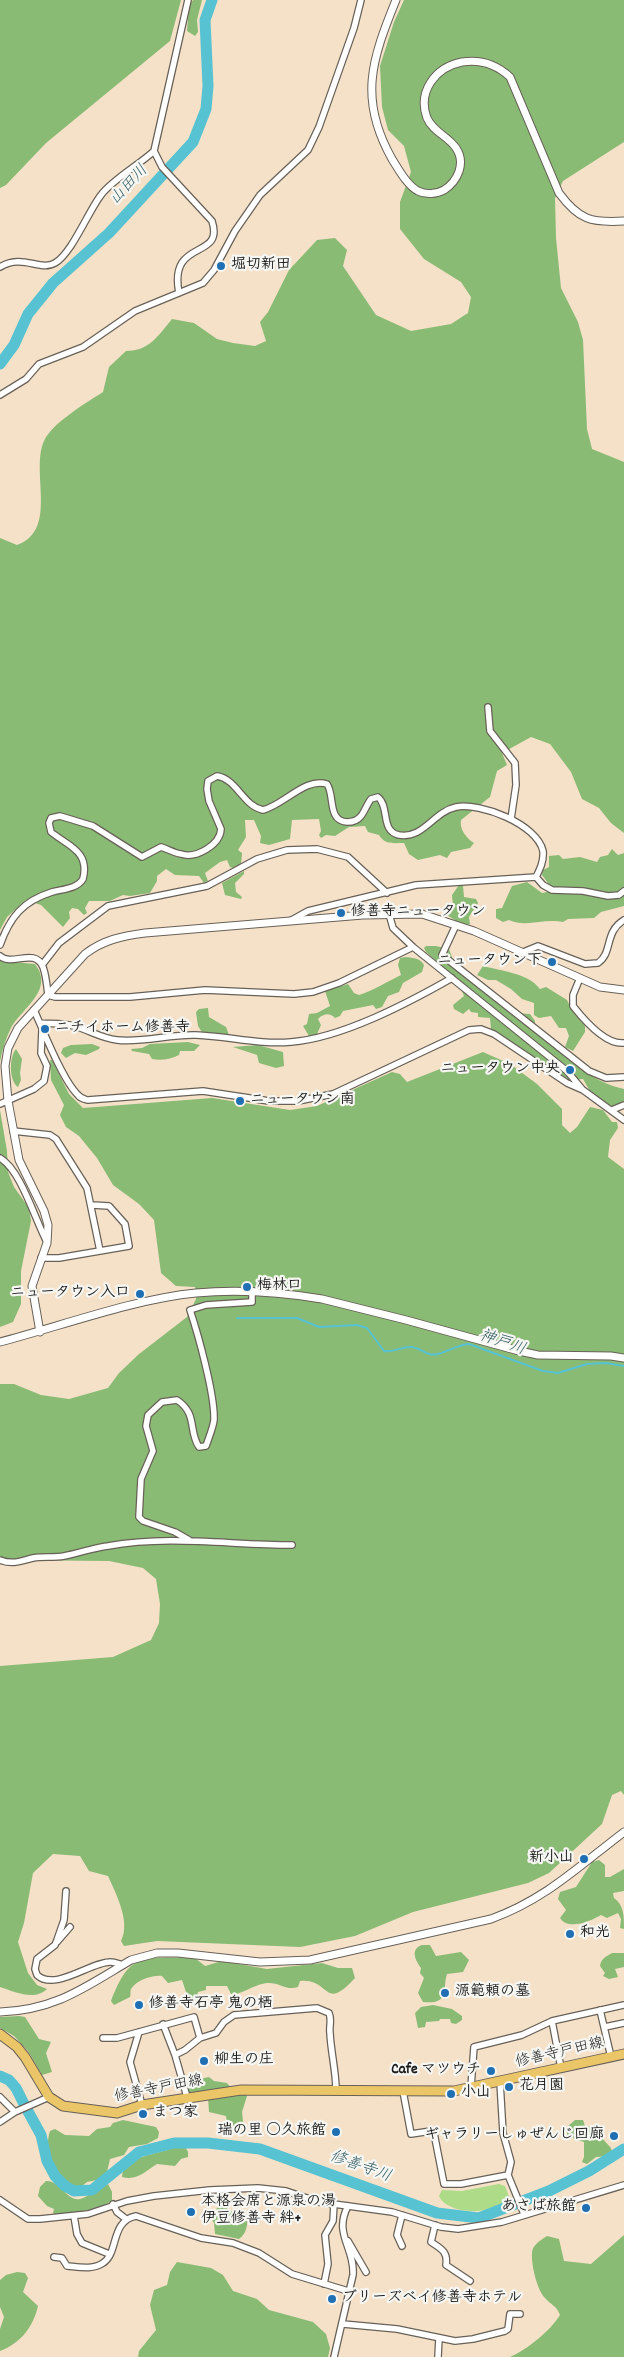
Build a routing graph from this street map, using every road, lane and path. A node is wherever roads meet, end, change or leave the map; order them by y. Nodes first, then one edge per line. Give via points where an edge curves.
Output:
1 (188, 0) edge
2 (361, 0) edge
3 (396, 0) edge
4 (154, 150) junction
5 (624, 221) edge
6 (0, 267) edge
7 (179, 293) junction
8 (0, 395) edge
9 (488, 707) dead end
10 (511, 819) junction
11 (536, 877) junction
12 (624, 891) edge
13 (388, 892) junction
14 (389, 914) junction
15 (624, 920) edge
16 (289, 922) junction
17 (456, 926) junction
18 (0, 945) edge
19 (413, 947) junction
20 (521, 952) junction
21 (0, 956) edge
22 (42, 965) junction
23 (452, 978) junction
24 (580, 978) junction
25 (624, 990) edge
26 (48, 995) junction
27 (34, 1010) junction
28 (41, 1027) junction
29 (624, 1043) edge
30 (624, 1077) edge
31 (583, 1090) junction
32 (8, 1101) junction
33 (0, 1104) edge
34 (624, 1105) edge
35 (612, 1110) junction
36 (624, 1120) edge
37 (13, 1131) junction
38 (0, 1158) edge
39 (92, 1205) junction
40 (47, 1242) junction
41 (100, 1251) junction
42 (41, 1258) junction
43 (252, 1291) junction
44 (40, 1332) junction
45 (0, 1342) edge
46 (624, 1358) edge
47 (189, 1540) junction
48 (292, 1545) dead end
49 (0, 1560) edge
50 (624, 1832) edge
51 (66, 1891) dead end
52 (70, 1927) dead end
53 (55, 1943) junction
54 (122, 1965) junction
55 (624, 2005) edge
56 (600, 2010) junction
57 (0, 2012) edge
58 (552, 2021) junction
59 (624, 2023) edge
60 (163, 2024) junction
61 (605, 2027) junction
62 (139, 2032) junction
63 (0, 2034) edge
64 (103, 2038) dead end
65 (200, 2038) junction
66 (624, 2054) edge
67 (175, 2055) junction
68 (611, 2057) junction
69 (562, 2068) junction
70 (500, 2082) junction
71 (471, 2087) junction
72 (336, 2090) junction
73 (403, 2091) junction
74 (0, 2097) edge
75 (46, 2098) junction
76 (187, 2098) junction
77 (142, 2105) junction
78 (16, 2111) junction
79 (0, 2122) edge
80 (508, 2174) junction
81 (624, 2185) edge
82 (0, 2200) edge
83 (113, 2204) junction
84 (334, 2204) junction
85 (348, 2206) junction
86 (523, 2212) junction
87 (402, 2215) junction
88 (74, 2216) junction
89 (126, 2219) junction
90 (435, 2225) junction
91 (343, 2233) junction
92 (402, 2246) dead end
93 (109, 2254) junction
94 (54, 2257) dead end
95 (366, 2272) dead end
96 (470, 2281) dead end
97 (324, 2284) junction
98 (348, 2291) junction
99 (520, 2314) dead end
100 (343, 2324) junction
101 (439, 2338) junction
102 (334, 2357) edge
103 (438, 2357) edge

1 - 4 street
2 - 7 street via 351,36 308,150 260,194 214,270 203,282
3 - 5 street via 378,45 372,103 382,140 411,185 423,192 441,192 457,179 460,170 456,147 435,130 427,118 425,104 430,79 454,64 485,62 499,67 510,77 565,202 589,221
4 - 6 street via 102,193 55,263 42,266 12,260
4 - 7 street via 162,167 212,221 214,228 206,248 186,256 180,263 177,272
7 - 8 street via 135,311 83,348 39,364 26,379
9 - 10 street via 490,731 515,763 516,785
10 - 11 street via 525,827 541,846 543,861
10 - 18 street via 474,807 456,807 439,814 421,831 398,835 390,830 385,807 378,797 370,799 358,819 343,822 333,811 327,784 313,784 263,810 227,780 217,776 208,781 207,789 221,835 219,840 198,853 181,854 162,847 142,857 93,826 60,816 51,818 51,832 81,853 83,879 74,886 31,900 18,909
11 - 12 street via 552,890 608,896
11 - 13 street via 416,884
13 - 16 street via 308,911
13 - 22 street via 348,857 301,848 274,853 207,886 108,906 59,943
14 - 16 street
14 - 17 street via 422,914
14 - 19 street via 393,928
15 - 20 street via 611,933 604,957 598,963 581,963 538,946
16 - 26 street via 144,933 109,940 85,954
17 - 20 street
17 - 30 street via 443,956 589,1071 606,1078
19 - 23 street
19 - 26 street via 339,983 304,993 205,990 107,998
20 - 24 street
21 - 22 street via 10,960 33,957
22 - 26 street
23 - 28 street via 370,1019 297,1042 196,1035 118,1040 74,1026
23 - 31 street via 567,1070
24 - 25 street via 600,987
24 - 29 street via 573,995 575,1008 607,1039
26 - 27 street
27 - 28 street
27 - 32 street via 18,1028 8,1048
28 - 31 street via 73,1090 88,1100 203,1091 283,1102 306,1100 333,1094 437,1043 474,1029 494,1034 567,1083
28 - 32 street via 40,1045 47,1066 46,1077 34,1089
31 - 35 street
32 - 33 street
32 - 37 street
34 - 35 street
35 - 36 street
37 - 39 street via 50,1135 56,1139 82,1180
37 - 40 street via 19,1160 44,1211 48,1226
38 - 40 street via 12,1170
39 - 41 street
39 - 41 street via 109,1206 125,1224 128,1238 129,1246
40 - 42 street
41 - 42 street
42 - 44 street via 32,1286
43 - 44 street via 171,1297
43 - 46 street via 293,1294 354,1307 538,1355
43 - 47 street via 252,1302 206,1305 190,1310 213,1407 213,1423 206,1446 199,1447 195,1441 192,1417 177,1400 162,1402 148,1415 147,1432 153,1451 141,1479 139,1517
44 - 45 street
47 - 48 street
47 - 49 street via 121,1544 16,1563
50 - 54 street via 554,1887 511,1911 491,1918 310,1960 260,1962 171,1953 144,1956
51 - 53 street via 64,1920
52 - 53 street
53 - 54 street via 36,1959 35,1969 41,1979 59,1979 110,1961
54 - 57 street via 54,2003
55 - 56 street
56 - 58 street
56 - 61 street
58 - 69 street
58 - 71 street via 522,2035 474,2047
59 - 61 street
60 - 62 street
60 - 65 street via 194,2017
60 - 67 street
61 - 68 street
62 - 64 street
62 - 77 street via 130,2062
63 - 75 main road via 18,2047
65 - 67 street
65 - 72 street via 216,2032 234,2015 312,2007 322,2009 331,2018
66 - 68 main road, 修善寺戸田線
67 - 76 street
68 - 69 main road, 修善寺戸田線
69 - 70 main road, 修善寺戸田線
70 - 71 main road, 修善寺戸田線
70 - 80 street via 502,2133 511,2162
71 - 73 main road, 修善寺戸田線 via 454,2091
72 - 73 main road, 修善寺戸田線
72 - 76 main road, 修善寺戸田線 via 241,2090
73 - 80 street via 410,2134 434,2133 444,2184 461,2184
74 - 78 street
75 - 77 main road, 修善寺戸田線 via 63,2106 109,2113
75 - 78 street
76 - 77 main road, 修善寺戸田線
78 - 79 street
80 - 86 street
81 - 86 street
82 - 88 street via 28,2219
83 - 84 street via 230,2188 275,2190
83 - 88 street
83 - 89 street
84 - 85 street
84 - 97 street via 333,2221 325,2235 328,2264
85 - 87 street
85 - 91 street via 341,2222
86 - 90 street via 479,2227 458,2229
87 - 90 street
87 - 92 street via 397,2234
88 - 93 street via 82,2243
89 - 93 street
89 - 97 street via 136,2216 201,2238 233,2243 259,2253 292,2274
90 - 96 street via 431,2242 447,2256 446,2265
91 - 95 street
91 - 98 street via 353,2268
93 - 94 street via 104,2262 88,2268 67,2266 62,2258
97 - 98 street
98 - 100 street
99 - 101 street via 510,2314 505,2330 472,2340
100 - 101 street via 397,2328
100 - 102 street
101 - 103 street

